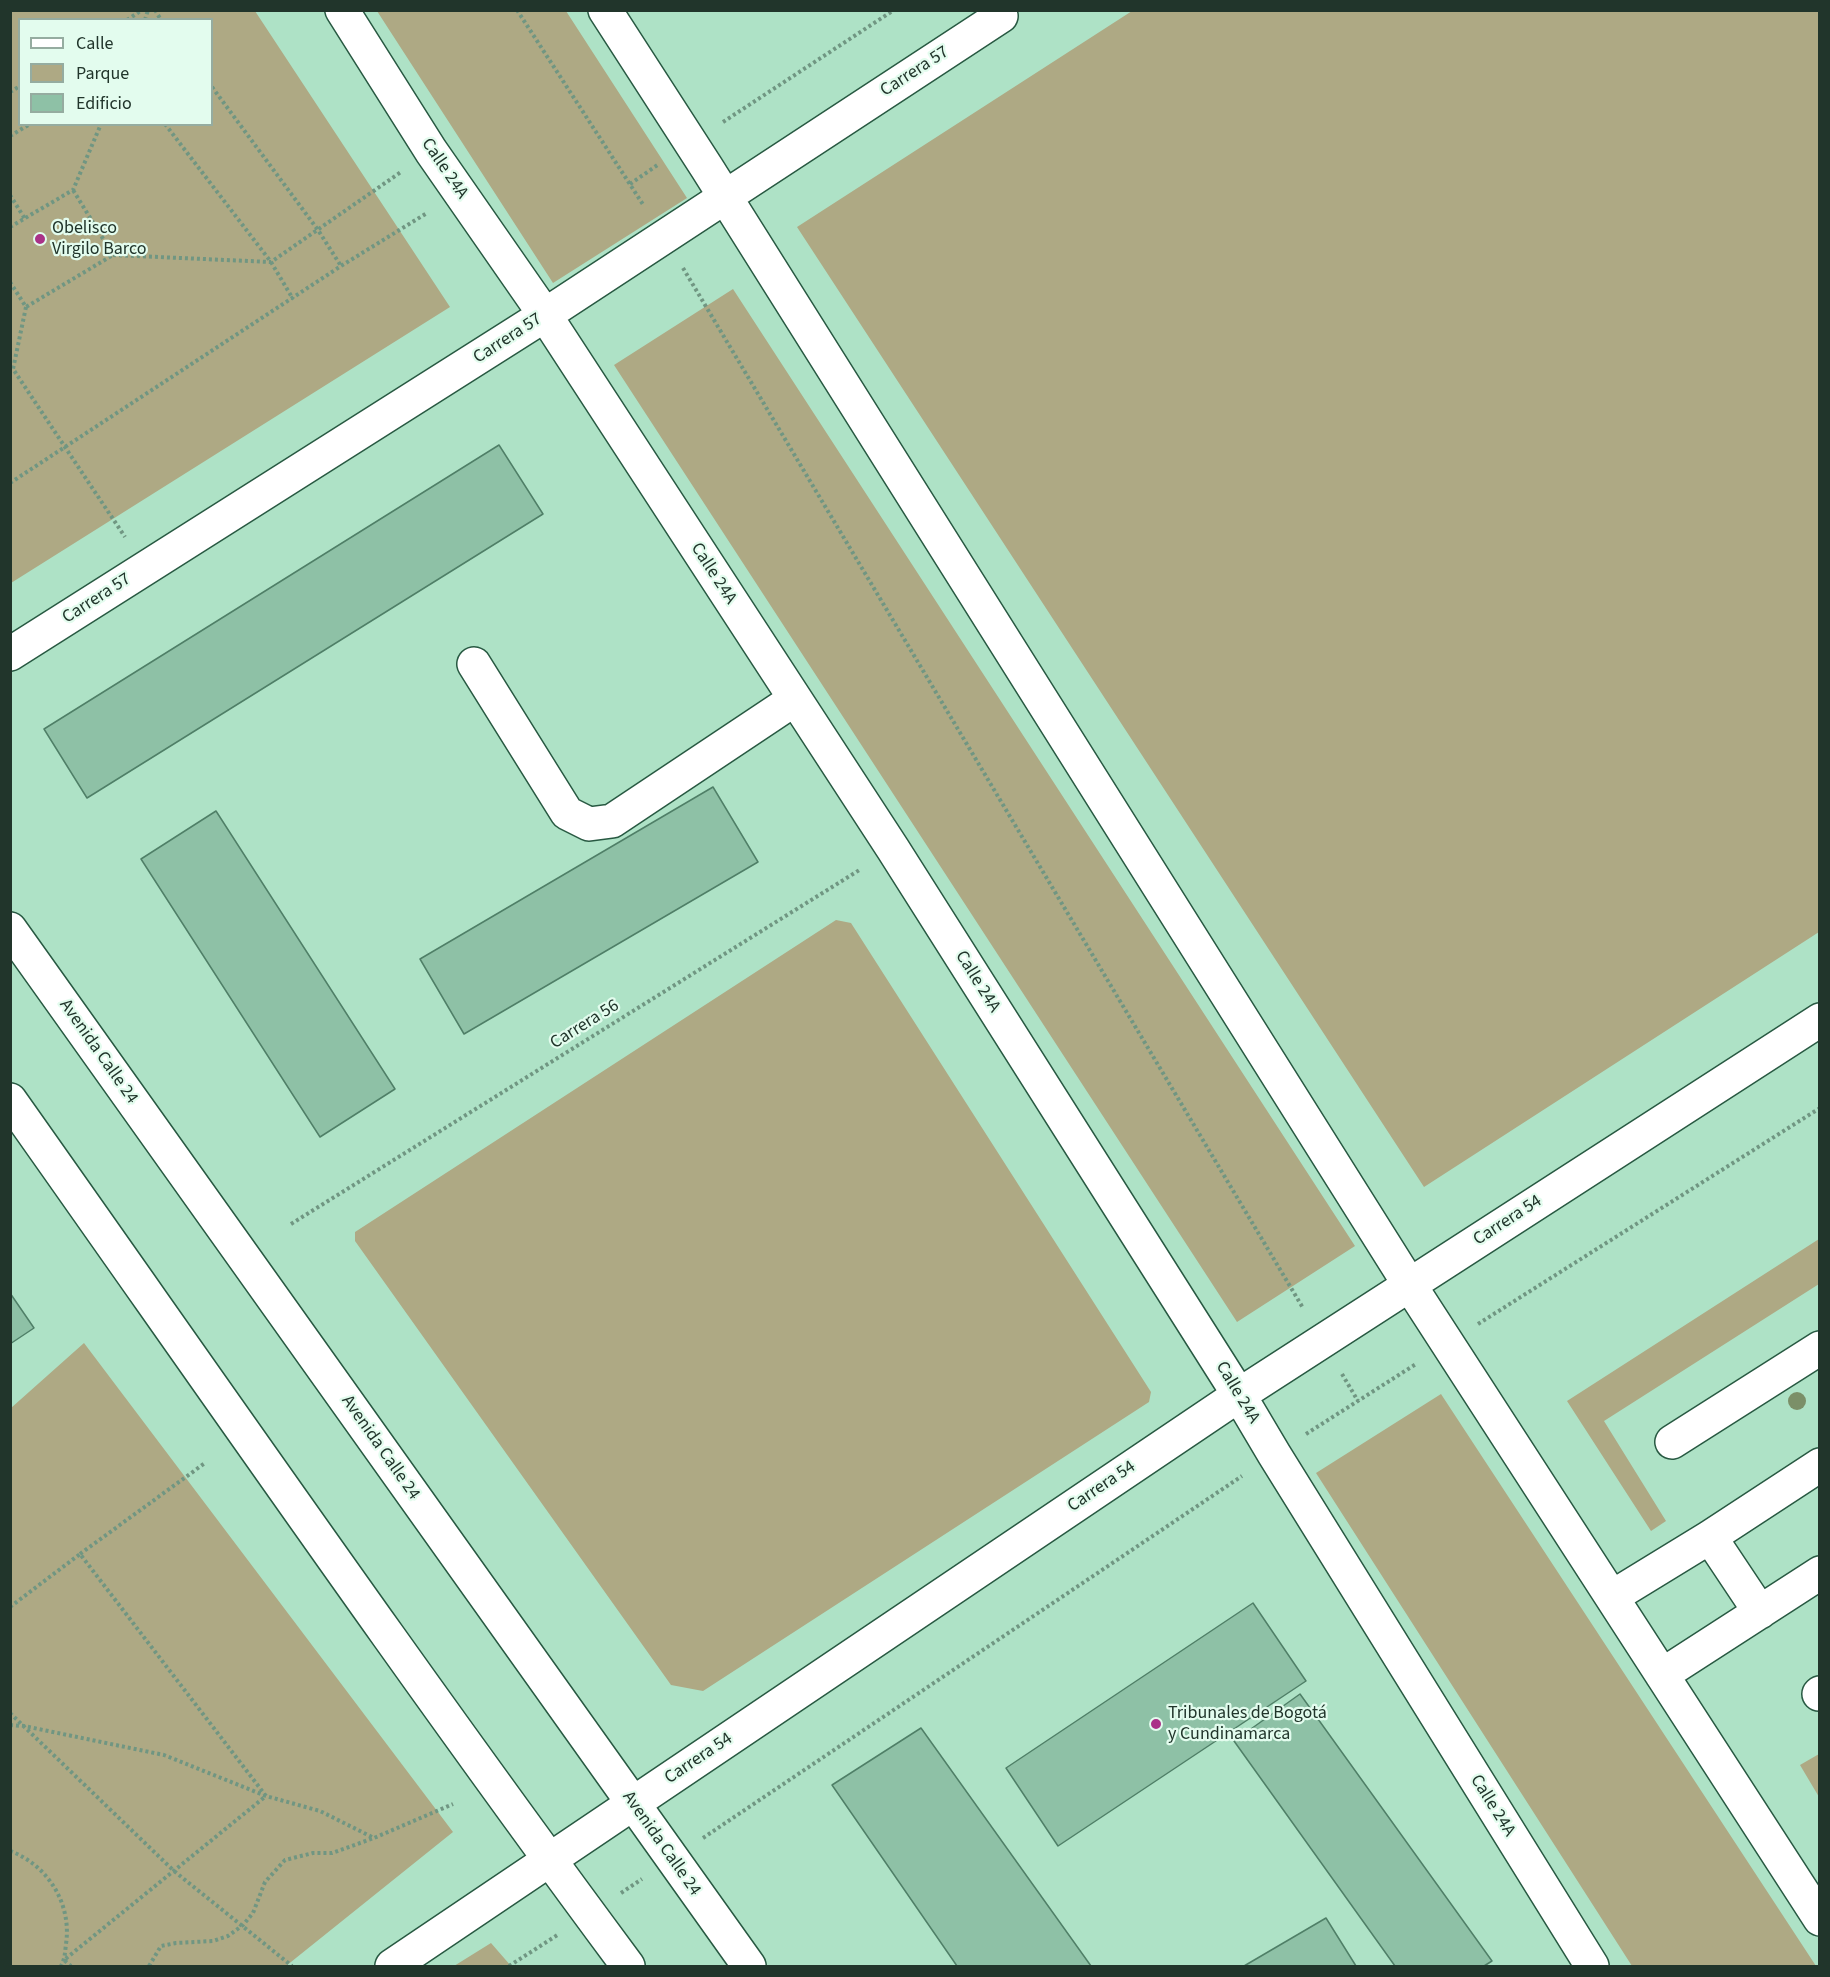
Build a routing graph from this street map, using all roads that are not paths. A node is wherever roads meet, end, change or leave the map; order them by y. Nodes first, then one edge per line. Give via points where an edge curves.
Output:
1 (342, 10) edge
2 (605, 10) edge
3 (1001, 16) dead end
4 (725, 197) junction
5 (545, 315) junction
6 (10, 654) edge
7 (474, 664) dead end
8 (795, 699) junction
9 (10, 929) edge
10 (1820, 1020) edge
11 (10, 1100) edge
12 (1409, 1284) junction
13 (1820, 1348) edge
14 (1239, 1395) junction
15 (1672, 1442) dead end
16 (1820, 1465) edge
17 (1710, 1537) junction
18 (1820, 1573) edge
19 (1612, 1597) junction
20 (1760, 1612) junction
21 (1662, 1675) junction
22 (633, 1804) junction
23 (549, 1860) junction
24 (1820, 1919) edge
25 (392, 1966) edge
26 (628, 1966) edge
27 (749, 1966) edge
28 (1592, 1966) edge

1 - 5 street, Calle 24A via 431,151
2 - 4 street
3 - 4 street, Carrera 57
4 - 5 street, Carrera 57
4 - 12 street
5 - 6 street, Carrera 57
5 - 8 street, Calle 24A
7 - 8 street via 567,813 589,824 612,821
8 - 14 street, Calle 24A
9 - 22 street, Avenida Calle 24
10 - 12 street, Carrera 54
11 - 23 street
12 - 14 street, Carrera 54
12 - 19 street
13 - 15 street
14 - 22 street, Carrera 54
14 - 28 street, Calle 24A
16 - 17 street
17 - 19 street
17 - 20 street
18 - 20 street
19 - 21 street
20 - 21 street
21 - 24 street
22 - 23 street, Carrera 54
22 - 27 street, Avenida Calle 24
23 - 25 street, Carrera 54
23 - 26 street

